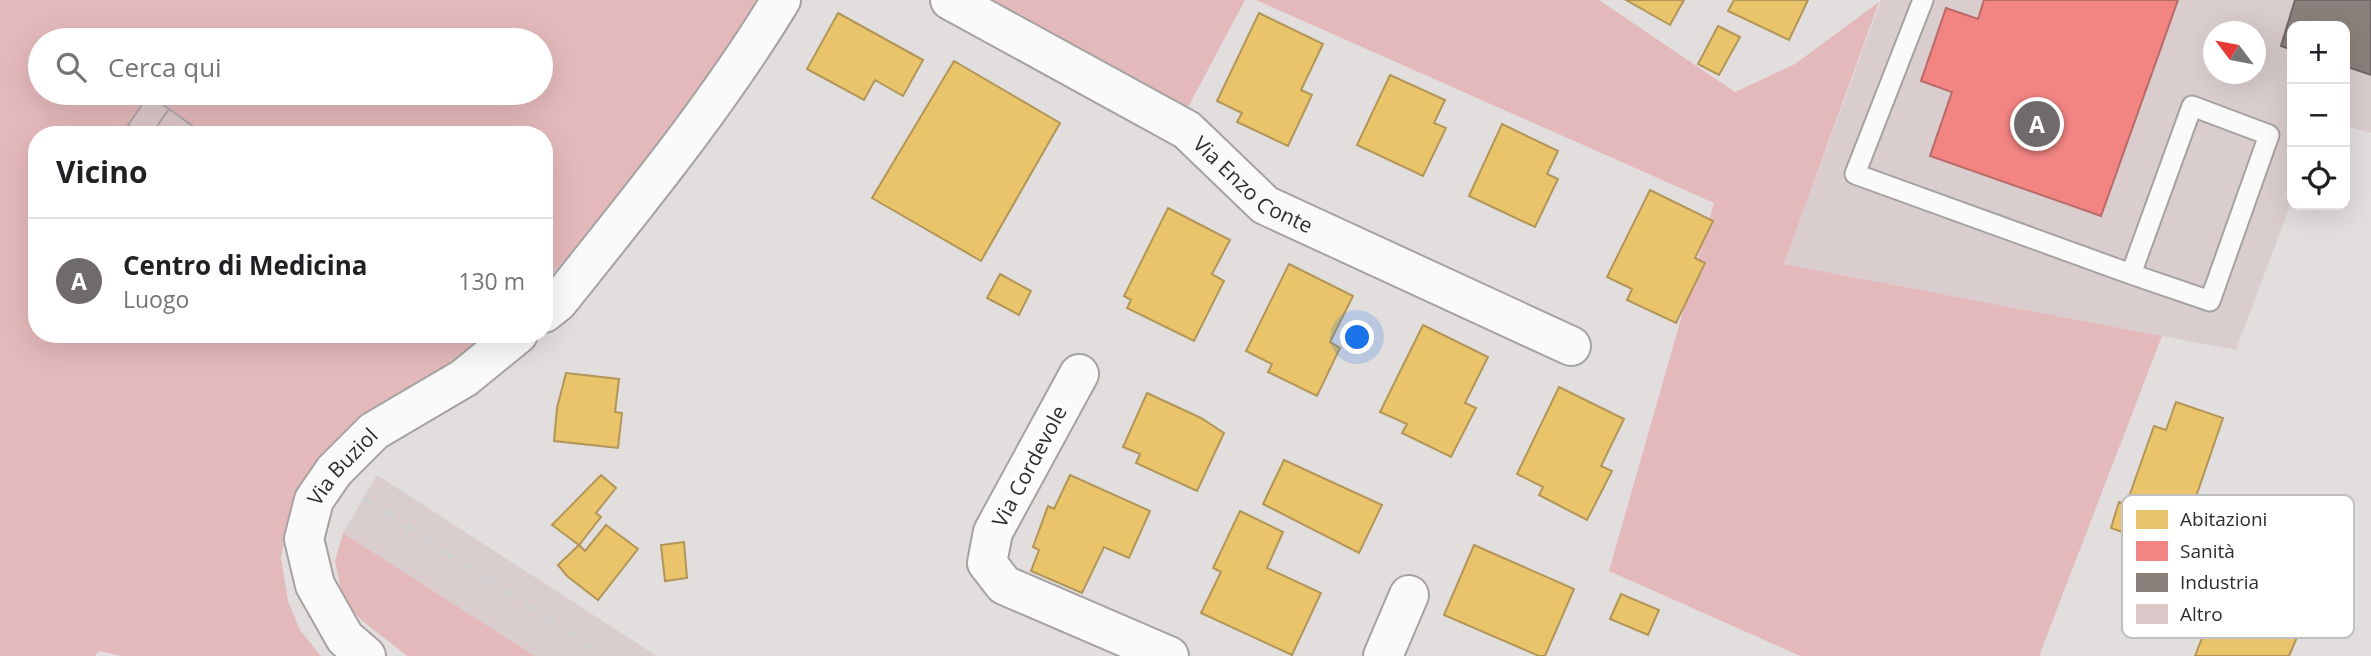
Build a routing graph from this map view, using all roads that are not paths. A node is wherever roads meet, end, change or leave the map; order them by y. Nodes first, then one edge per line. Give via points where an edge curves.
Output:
1 (782, 0) edge
2 (950, 0) edge
3 (1923, 0) edge
4 (2132, 274) junction
5 (553, 306) edge
6 (507, 343) edge
7 (1571, 346) dead end
8 (1079, 374) dead end
9 (1409, 595) dead end
10 (366, 656) edge
11 (1169, 656) edge
12 (1383, 656) edge

1 - 5 street via 689,137
2 - 7 street, Via Enzo Conte via 1187,130 1265,205
3 - 4 lane via 1855,174
4 - 4 lane via 2210,300 2269,135 2192,106
6 - 10 street, Via Buziol via 464,378 374,431 334,471 314,500 304,539 315,585 345,638
8 - 11 street, Via Cordevole via 993,532 987,563 1004,585
9 - 12 street

